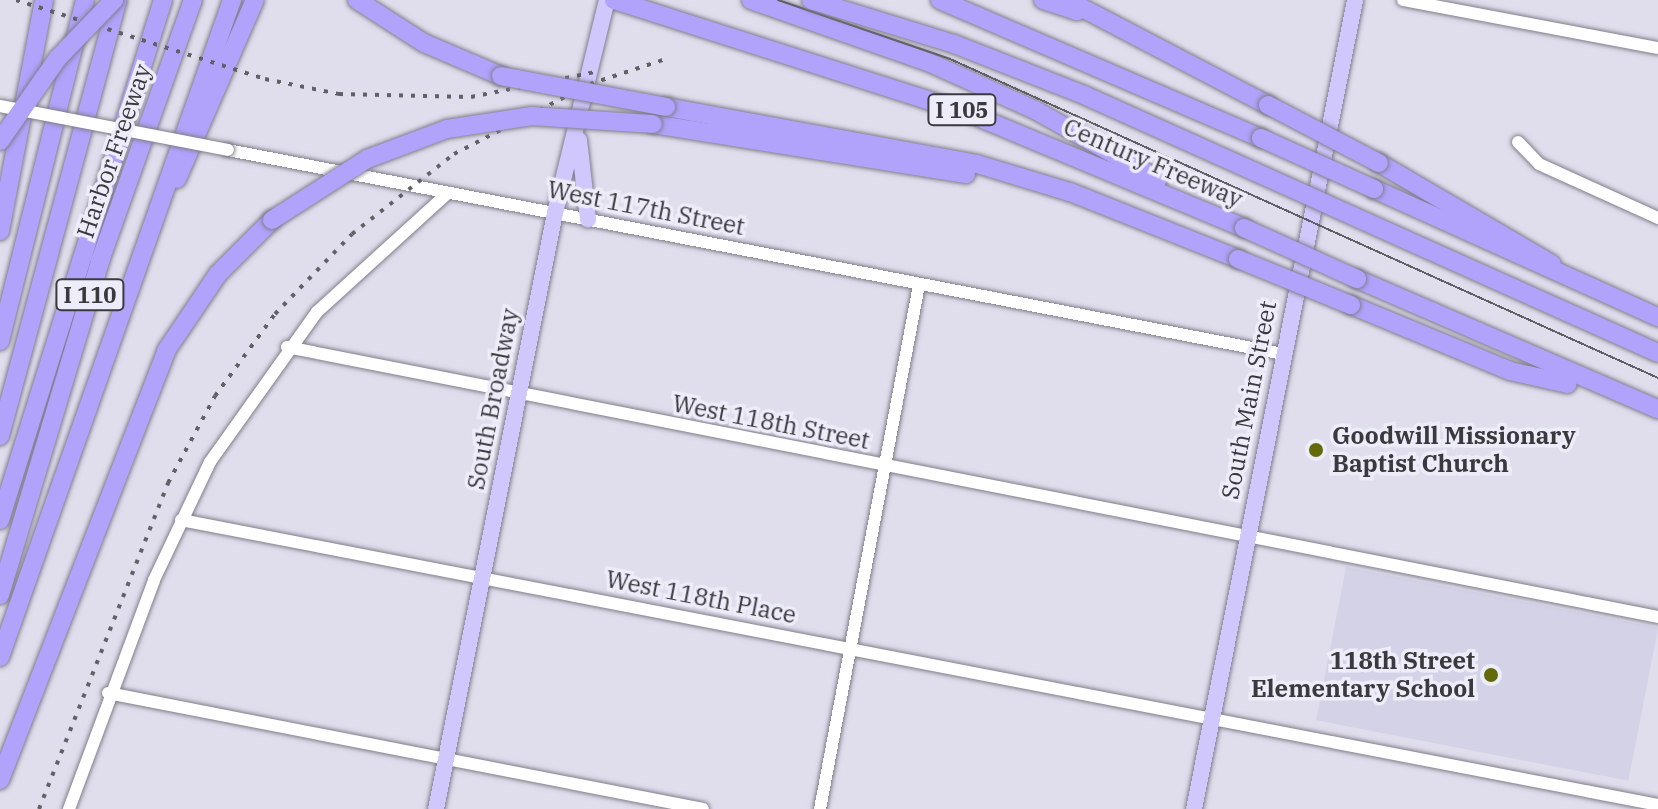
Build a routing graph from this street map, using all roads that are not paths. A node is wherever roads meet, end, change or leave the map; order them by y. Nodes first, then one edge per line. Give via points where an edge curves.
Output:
1 (44, 0) edge
2 (85, 0) edge
3 (116, 0) edge
4 (163, 0) edge
5 (193, 0) edge
6 (232, 0) edge
7 (255, 0) edge
8 (357, 0) edge
9 (607, 0) edge
10 (614, 0) edge
11 (751, 0) edge
12 (811, 0) edge
13 (940, 0) edge
14 (1043, 0) edge
15 (1067, 0) edge
16 (1355, 0) edge
17 (1403, 0) edge
18 (1106, 21) junction
19 (1658, 48) edge
20 (0, 106) edge
21 (578, 131) junction
22 (0, 141) edge
23 (1518, 142) dead end
24 (448, 193) junction
25 (555, 213) junction
26 (1658, 218) edge
27 (588, 219) junction
28 (1145, 222) junction
29 (1244, 228) junction
30 (0, 231) edge
31 (919, 285) junction
32 (1579, 285) junction
33 (1658, 317) edge
34 (110, 332) junction
35 (0, 341) edge
36 (287, 347) junction
37 (1658, 353) edge
38 (1283, 354) junction
39 (1618, 395) junction
40 (519, 396) junction
41 (1658, 409) edge
42 (0, 436) edge
43 (882, 466) junction
44 (0, 520) edge
45 (181, 520) junction
46 (1246, 536) junction
47 (482, 578) junction
48 (0, 595) edge
49 (1658, 617) edge
50 (851, 649) junction
51 (0, 657) edge
52 (108, 693) junction
53 (1212, 718) junction
54 (446, 758) junction
55 (0, 780) edge
56 (1658, 805) edge
57 (69, 809) edge
58 (436, 809) edge
59 (703, 809) edge
60 (820, 809) edge
61 (1194, 809) edge

1 - 30 highway
2 - 35 highway
3 - 22 highway, bridge via 58,58
3 - 42 highway
4 - 44 highway via 87,226
5 - 48 highway, Harbor Freeway / I 110 via 100,261
6 - 34 highway
7 - 34 highway
8 - 28 highway, bridge via 424,43 501,76 953,158
9 - 21 main road, South Broadway
10 - 29 highway, Century Freeway / I 105 via 968,113
11 - 29 highway via 928,62 1035,110
12 - 37 highway, bridge via 954,44 1084,95
13 - 32 highway, bridge via 1261,138
14 - 18 highway
15 - 18 highway
16 - 38 main road, South Main Street
17 - 19 street
18 - 32 highway, bridge via 1518,238
20 - 24 street, West 117th Street, bridge
21 - 25 main road, South Broadway
21 - 27 main road
23 - 26 street via 1539,164
24 - 25 street, West 117th Street
24 - 36 street
25 - 27 street, West 117th Street
25 - 40 main road, South Broadway
27 - 31 street, West 117th Street
28 - 39 highway, bridge via 1510,371
28 - 55 highway, bridge via 911,162 653,124 532,116 447,129 367,159 272,220 218,274 161,362
29 - 39 highway, Century Freeway / I 105, bridge
31 - 38 street, West 117th Street
31 - 43 street
32 - 33 highway
34 - 51 highway
36 - 40 street, West 118th Street
36 - 45 street via 210,462
38 - 46 main road, South Main Street
39 - 41 highway, Century Freeway / I 105
40 - 43 street, West 118th Street
40 - 47 main road, South Broadway
43 - 46 street, West 118th Street
43 - 50 street
45 - 47 street, West 118th Place
45 - 52 street
46 - 49 street, West 118th Street
46 - 53 main road, South Main Street
47 - 50 street, West 118th Place
47 - 54 main road, South Broadway
50 - 53 street, West 118th Place
50 - 60 street
52 - 54 street
52 - 57 street
53 - 56 street, West 118th Place
53 - 61 main road, South Main Street
54 - 58 main road, South Broadway
54 - 59 street

